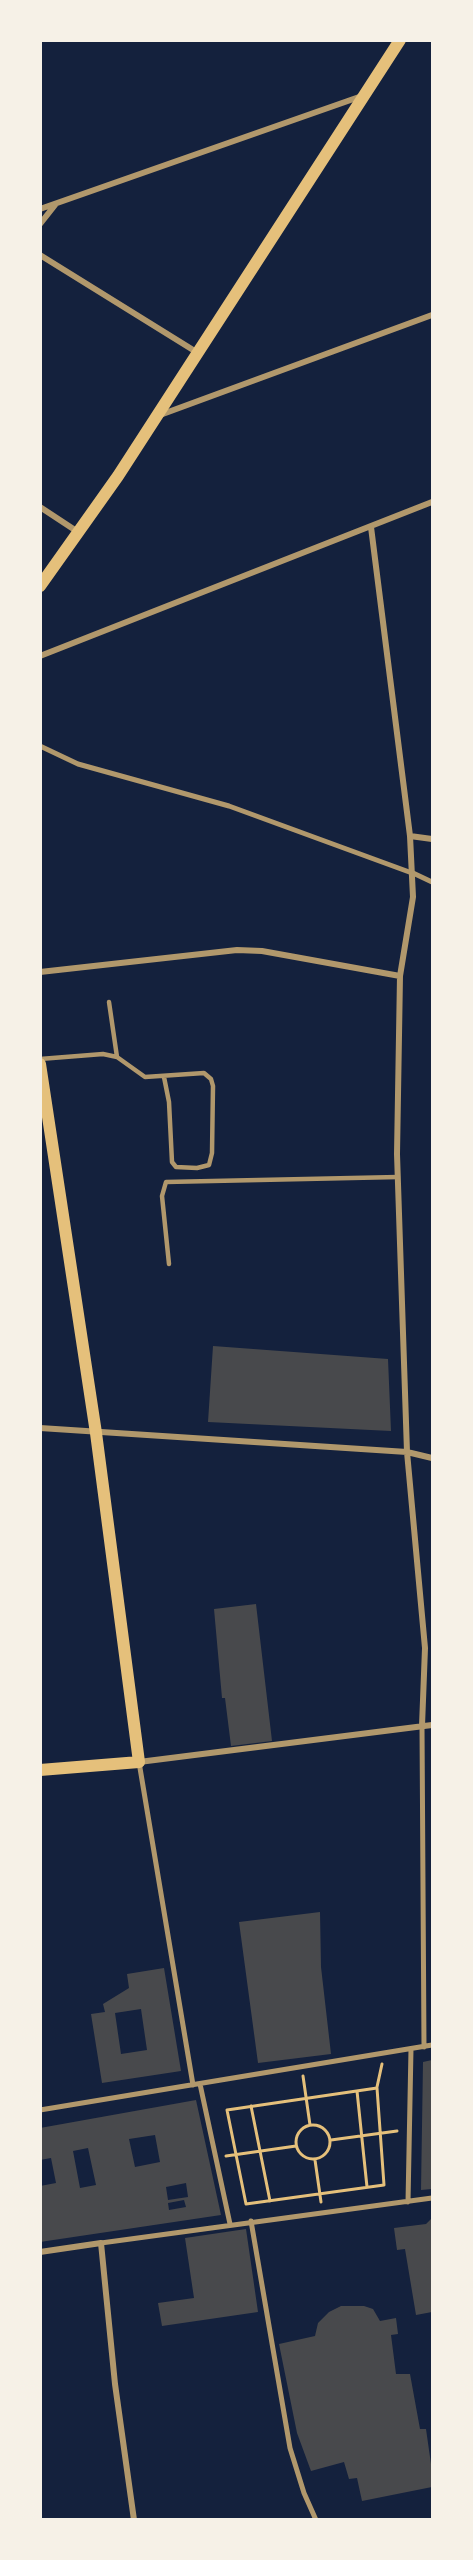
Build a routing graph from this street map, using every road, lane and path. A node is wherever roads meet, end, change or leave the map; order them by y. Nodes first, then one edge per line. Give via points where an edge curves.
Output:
1 (400, 40) edge
2 (365, 94) junction
3 (55, 204) junction
4 (40, 209) edge
5 (40, 224) edge
6 (40, 255) edge
7 (432, 315) edge
8 (198, 352) junction
9 (155, 417) junction
10 (432, 502) edge
11 (40, 507) edge
12 (371, 527) junction
13 (78, 532) junction
14 (40, 586) edge
15 (40, 656) edge
16 (40, 746) edge
17 (410, 836) junction
18 (432, 839) edge
19 (413, 873) junction
20 (432, 882) edge
21 (40, 972) edge
22 (400, 976) junction
23 (110, 1002) dead end
24 (117, 1057) junction
25 (40, 1059) edge
26 (40, 1064) edge
27 (164, 1077) junction
28 (398, 1177) junction
29 (169, 1264) dead end
30 (40, 1428) edge
31 (96, 1432) junction
32 (407, 1452) junction
33 (432, 1458) edge
34 (432, 1725) edge
35 (422, 1726) junction
36 (139, 1762) junction
37 (40, 1770) edge
38 (432, 2045) edge
39 (424, 2047) junction
40 (411, 2049) junction
41 (384, 2054) junction
42 (302, 2068) junction
43 (197, 2084) junction
44 (377, 2088) junction
45 (357, 2091) junction
46 (306, 2098) junction
47 (251, 2106) junction
48 (40, 2110) edge
49 (310, 2125) junction
50 (409, 2130) junction
51 (381, 2133) junction
52 (361, 2136) junction
53 (331, 2140) junction
54 (296, 2146) junction
55 (260, 2151) junction
56 (236, 2154) junction
57 (315, 2160) junction
58 (367, 2187) junction
59 (319, 2194) junction
60 (432, 2198) edge
61 (270, 2201) junction
62 (408, 2202) junction
63 (322, 2213) junction
64 (251, 2221) junction
65 (230, 2224) junction
66 (101, 2243) junction
67 (40, 2252) edge
68 (134, 2520) edge
69 (316, 2520) edge

1 - 2 main road
2 - 3 street
2 - 8 main road
3 - 4 street
3 - 5 street
6 - 8 street
7 - 9 street
8 - 9 main road
9 - 13 main road
10 - 12 street
11 - 13 street
12 - 15 street
12 - 17 street
13 - 14 main road
16 - 19 street via 78,764 229,806
17 - 18 street
17 - 19 street
19 - 20 street
19 - 22 street via 413,897
21 - 22 street via 237,950
22 - 28 street
23 - 24 lane
24 - 25 lane via 103,1054
24 - 27 lane via 145,1077
26 - 31 main road
27 - 27 lane via 204,1073 211,1079 209,1165 176,1167 172,1162
28 - 29 lane via 166,1182 162,1196
28 - 32 street
30 - 31 street
31 - 32 street
31 - 36 main road
32 - 33 street
32 - 35 street via 425,1648
34 - 35 street
35 - 36 street
35 - 39 street
36 - 37 main road
36 - 43 street
38 - 39 street
39 - 40 street
40 - 41 street
40 - 50 street
41 - 42 street
41 - 44 path
42 - 43 street
42 - 46 path
43 - 48 street
43 - 65 street
44 - 45 path
44 - 51 path
45 - 46 path
45 - 52 path
46 - 47 path
46 - 49 path
47 - 55 path
47 - 56 path via 227,2110
49 - 53 path via 322,2127
49 - 54 path via 298,2134
50 - 51 path
50 - 62 street
51 - 52 path
51 - 58 path via 384,2185
52 - 53 path
52 - 58 path
53 - 57 path via 325,2155
54 - 55 path
54 - 57 path via 300,2155
55 - 56 path
55 - 61 path
56 - 61 path via 246,2204
57 - 59 path
58 - 59 path
59 - 61 path
59 - 63 path
60 - 62 street
62 - 63 street
63 - 64 street
64 - 65 street
64 - 69 street via 290,2448
65 - 66 street
66 - 67 street
66 - 68 street

